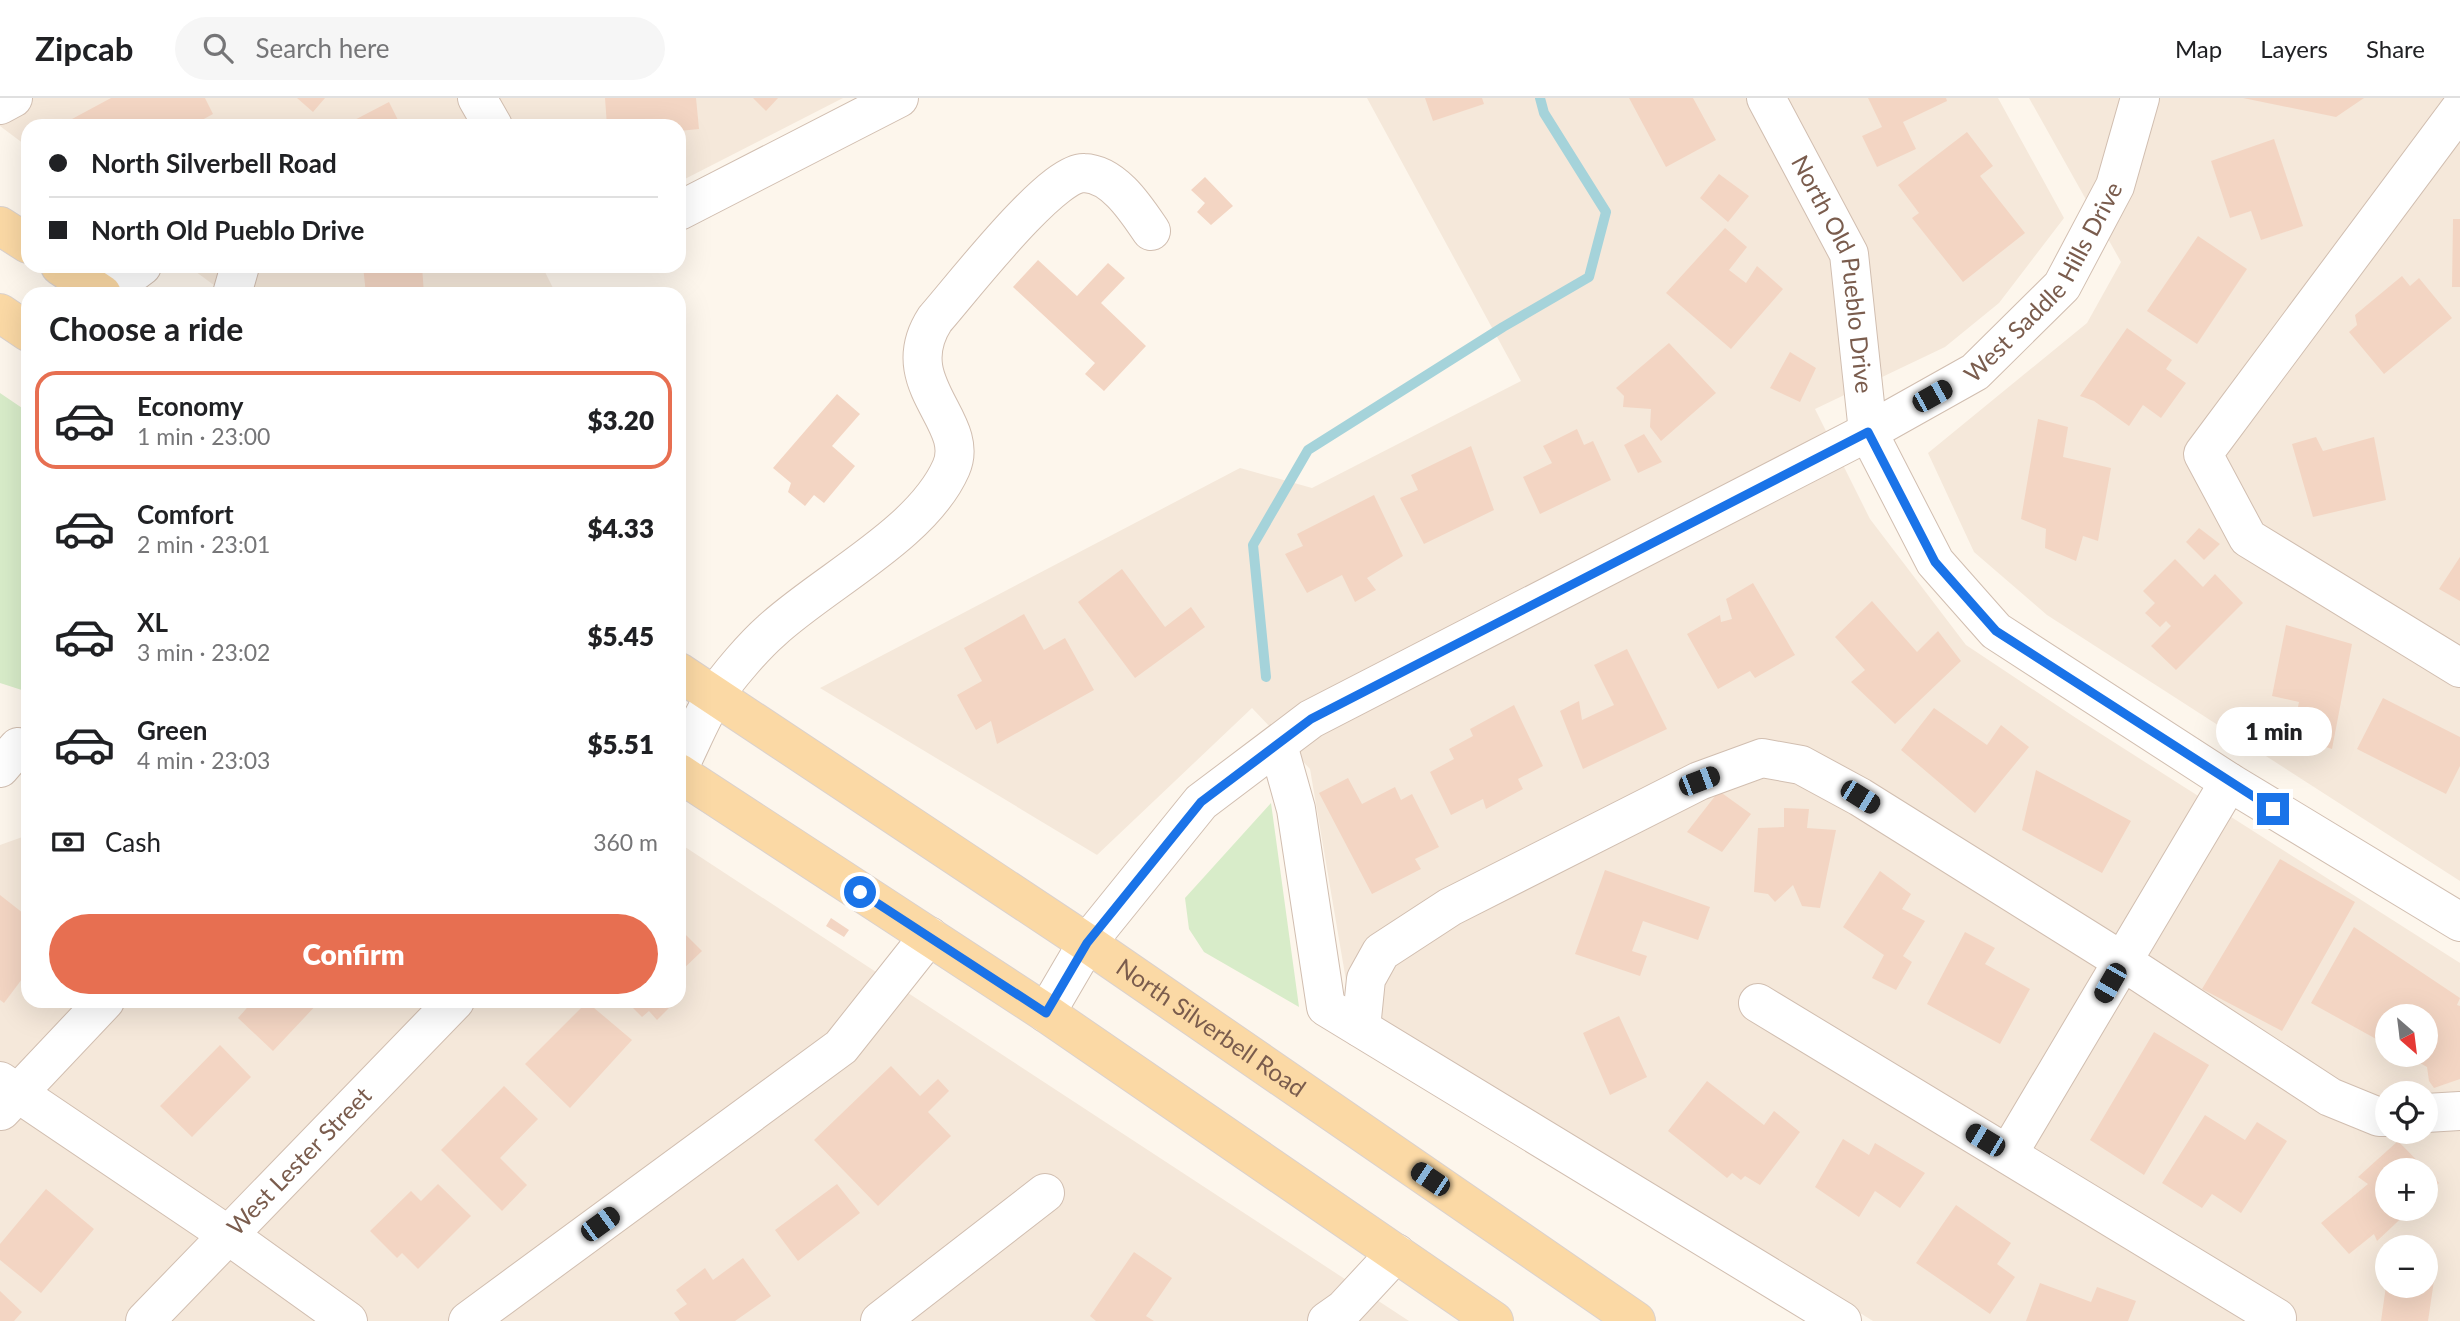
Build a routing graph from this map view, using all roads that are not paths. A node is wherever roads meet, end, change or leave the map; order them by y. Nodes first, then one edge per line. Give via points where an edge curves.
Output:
1 (13, 98) edge
2 (477, 98) edge
3 (899, 98) edge
4 (1766, 98) edge
5 (2140, 98) edge
6 (0, 105) edge
7 (2460, 109) edge
8 (489, 119) edge
9 (686, 207) edge
10 (0, 226) edge
11 (1151, 231) dead end
12 (21, 240) edge
13 (71, 273) edge
14 (133, 273) edge
15 (92, 287) edge
16 (104, 287) edge
17 (0, 313) edge
18 (21, 327) edge
19 (1868, 432) junction
20 (2460, 668) edge
21 (686, 676) edge
22 (715, 695) junction
23 (1278, 745) junction
24 (686, 753) edge
25 (686, 778) edge
26 (2229, 782) junction
27 (2456, 910) edge
28 (929, 936) junction
29 (1087, 943) junction
30 (2122, 961) junction
31 (1758, 1003) dead end
32 (98, 1008) edge
33 (447, 1008) edge
34 (1046, 1013) junction
35 (1361, 1028) junction
36 (6, 1096) edge
37 (2460, 1111) edge
38 (2438, 1112) edge
39 (2375, 1116) edge
40 (2008, 1154) junction
41 (1045, 1193) dead end
42 (228, 1235) junction
43 (1396, 1254) junction
44 (2277, 1318) dead end
45 (145, 1321) edge
46 (348, 1321) edge
47 (468, 1321) edge
48 (880, 1321) edge
49 (1327, 1321) edge
50 (1494, 1321) edge
51 (1636, 1321) edge
52 (1842, 1321) edge

1 - 6 street
2 - 8 street
3 - 9 street
4 - 19 street, North Old Pueblo Drive via 1849,254
5 - 19 street, West Saddle Hills Drive via 2115,186 2062,286 1975,372
7 - 20 street via 2203,454 2248,538
10 - 12 main road
11 - 22 street via 1132,204 1102,176 1081,172 1035,204 926,334 921,355 925,375 956,453 942,483 902,531 769,632
13 - 15 main road
14 - 16 street
17 - 18 main road
19 - 23 street, West Saddle Hills Drive via 1311,719
19 - 26 street, North Old Pueblo Drive via 1935,562 1996,631
21 - 22 main road, North Silverbell Road
22 - 24 street
22 - 29 main road, North Silverbell Road
23 - 29 street, West Saddle Hills Drive via 1201,802
23 - 35 street via 1296,809 1326,1007
25 - 28 main road
26 - 27 street, North Old Pueblo Drive
26 - 30 street
28 - 34 main road
28 - 47 street via 841,1047
29 - 34 street, West Saddle Hills Drive
29 - 51 main road, North Silverbell Road
30 - 35 street via 1860,797 1801,765 1762,758 1699,781 1450,907 1381,952 1366,979
30 - 39 street via 2330,1097
30 - 40 street
31 - 40 street
32 - 36 street
33 - 42 street, West Lester Street
34 - 43 main road
35 - 52 street
36 - 42 street
37 - 38 street
40 - 44 street
41 - 48 street
42 - 45 street, West Lester Street
42 - 46 street
43 - 49 street
43 - 50 main road

